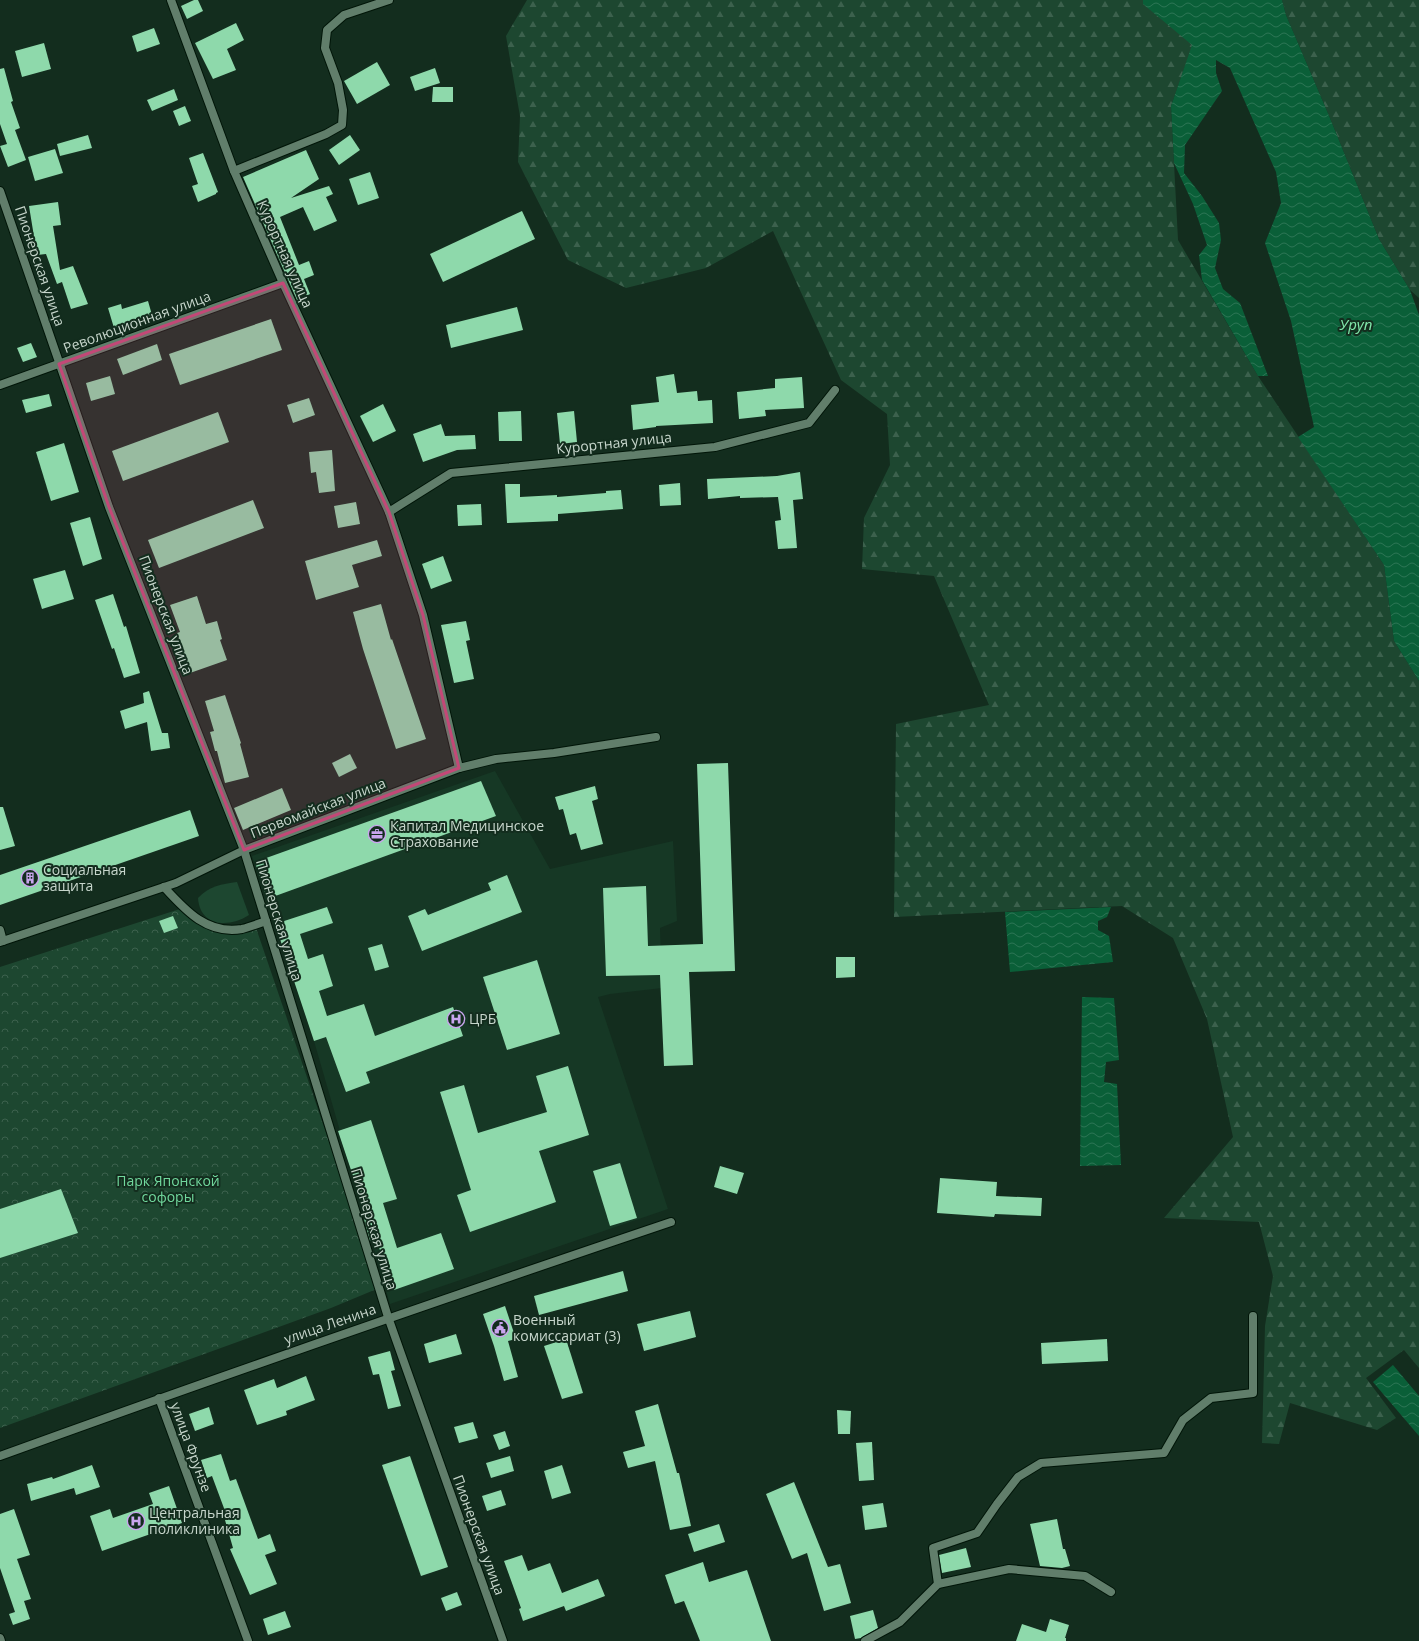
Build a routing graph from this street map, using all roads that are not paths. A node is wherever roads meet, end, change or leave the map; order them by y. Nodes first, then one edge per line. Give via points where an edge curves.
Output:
1 (171, 0) edge
2 (389, 0) edge
3 (234, 171) junction
4 (0, 191) edge
5 (282, 283) junction
6 (59, 364) junction
7 (0, 385) edge
8 (835, 390) dead end
9 (389, 512) junction
10 (656, 737) dead end
11 (460, 768) junction
12 (244, 850) junction
13 (164, 887) junction
14 (266, 921) junction
15 (0, 930) edge
16 (2, 941) edge
17 (671, 1222) dead end
18 (1253, 1316) dead end
19 (388, 1317) junction
20 (159, 1398) junction
21 (0, 1456) edge
22 (938, 1584) junction
23 (1111, 1592) dead end
24 (248, 1641) edge
25 (503, 1641) edge
26 (865, 1641) edge

1 - 3 street, Курортная улица
2 - 3 street via 344,15 327,30 325,48 338,83 343,110 342,125 326,134
3 - 5 street, Курортная улица
4 - 6 street, Пионерская улица
5 - 6 street, Революционная улица
5 - 9 street, Курортная улица
6 - 7 street, Революционная улица
6 - 12 street, Пионерская улица via 110,507
8 - 9 street, Курортная улица via 809,423 715,447 451,473
9 - 11 street, Курортная улица via 423,615
10 - 11 street, Первомайская улица via 496,759
11 - 12 street, Первомайская улица
12 - 13 street, Первомайская улица
12 - 14 street, Пионерская улица
13 - 14 street via 183,908 211,927 242,929
13 - 16 street, Первомайская улица
14 - 19 street, Пионерская улица
15 - 16 street
17 - 19 street, улица Ленина
18 - 22 street via 1253,1393 1211,1398 1183,1420 1164,1453 1042,1463 1018,1477 977,1533 933,1548
19 - 20 street, улица Ленина
19 - 25 street, Пионерская улица
20 - 21 street, улица Ленина
20 - 24 street, улица Фрунзе
22 - 23 street via 1009,1568 1085,1576
22 - 26 street via 900,1622

